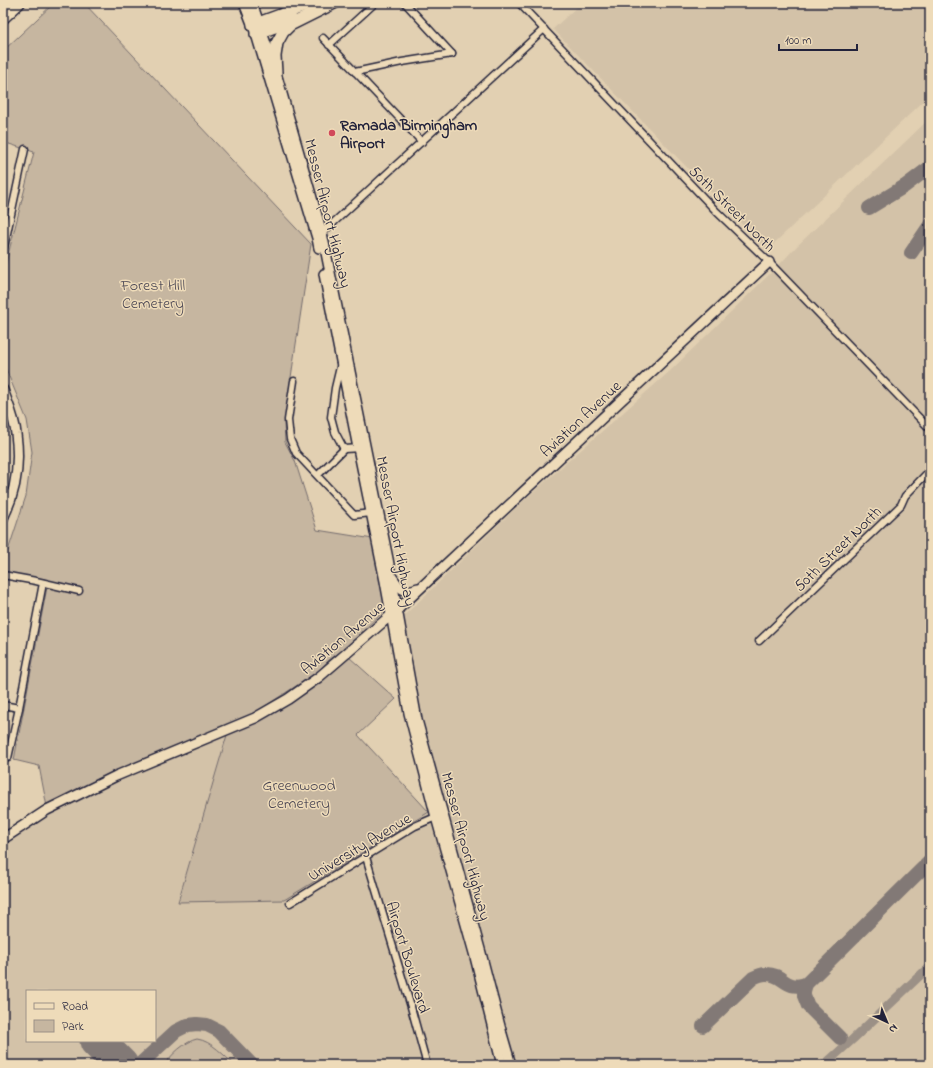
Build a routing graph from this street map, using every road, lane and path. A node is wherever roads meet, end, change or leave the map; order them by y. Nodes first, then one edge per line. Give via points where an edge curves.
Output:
1 (19, 3) edge
2 (244, 3) edge
3 (252, 3) edge
4 (314, 3) edge
5 (334, 3) edge
6 (375, 3) edge
7 (405, 3) edge
8 (519, 3) edge
9 (3, 18) edge
10 (258, 28) junction
11 (544, 29) junction
12 (323, 38) dead end
13 (329, 45) junction
14 (355, 72) junction
15 (276, 73) junction
16 (422, 142) junction
17 (25, 149) dead end
18 (320, 236) junction
19 (3, 250) edge
20 (769, 262) junction
21 (341, 363) junction
22 (294, 381) dead end
23 (3, 390) edge
24 (930, 429) edge
25 (361, 448) junction
26 (344, 450) junction
27 (930, 470) edge
28 (318, 475) junction
29 (371, 513) junction
30 (3, 518) edge
31 (3, 575) edge
32 (391, 575) junction
33 (43, 583) junction
34 (426, 583) junction
35 (79, 591) dead end
36 (394, 612) junction
37 (376, 628) junction
38 (393, 628) junction
39 (759, 641) dead end
40 (3, 705) edge
41 (19, 708) junction
42 (8, 758) dead end
43 (440, 816) junction
44 (3, 839) edge
45 (366, 857) junction
46 (290, 903) dead end
47 (427, 1065) edge
48 (502, 1065) edge
49 (511, 1065) edge

1 - 9 highway
2 - 10 main road, Messer Airport Highway
3 - 10 main road, Messer Airport Highway
4 - 10 highway
5 - 10 highway
5 - 15 highway via 290,25 283,32 277,43
6 - 13 street
7 - 14 street via 452,54
8 - 11 street, 50th Street North
10 - 15 main road, Messer Airport Highway
10 - 18 main road, Messer Airport Highway
11 - 16 street
11 - 20 street, 50th Street North via 717,212
12 - 13 street
13 - 14 street
14 - 16 street
15 - 18 main road, Messer Airport Highway
16 - 18 street
17 - 19 street
18 - 21 main road, Messer Airport Highway
18 - 25 main road, Messer Airport Highway
20 - 24 street, 50th Street North
20 - 34 main road, Aviation Avenue
21 - 25 main road, Messer Airport Highway
21 - 26 street via 331,417
22 - 28 street via 288,420 290,439 296,453
23 - 30 main road via 16,433 18,459 14,486
25 - 26 street
25 - 29 main road, Messer Airport Highway
25 - 32 main road, Messer Airport Highway
26 - 28 street
27 - 39 street, 50th Street North via 905,496 901,505
28 - 29 street via 354,515
29 - 36 main road, Messer Airport Highway
31 - 33 street
32 - 34 main road via 403,590 417,589
32 - 36 main road, Messer Airport Highway
33 - 35 street
33 - 41 street
34 - 36 main road, Aviation Avenue
36 - 37 main road, Aviation Avenue
36 - 38 main road, Messer Airport Highway
36 - 43 main road, Messer Airport Highway
37 - 38 main road via 382,625
37 - 44 main road, Aviation Avenue via 319,678 255,718 102,782 47,810
38 - 43 main road, Messer Airport Highway via 410,713
40 - 41 street
41 - 42 street
43 - 45 street, University Avenue via 414,826
43 - 48 main road, Messer Airport Highway
43 - 49 main road, Messer Airport Highway
45 - 46 street, University Avenue
45 - 47 street, Airport Boulevard

